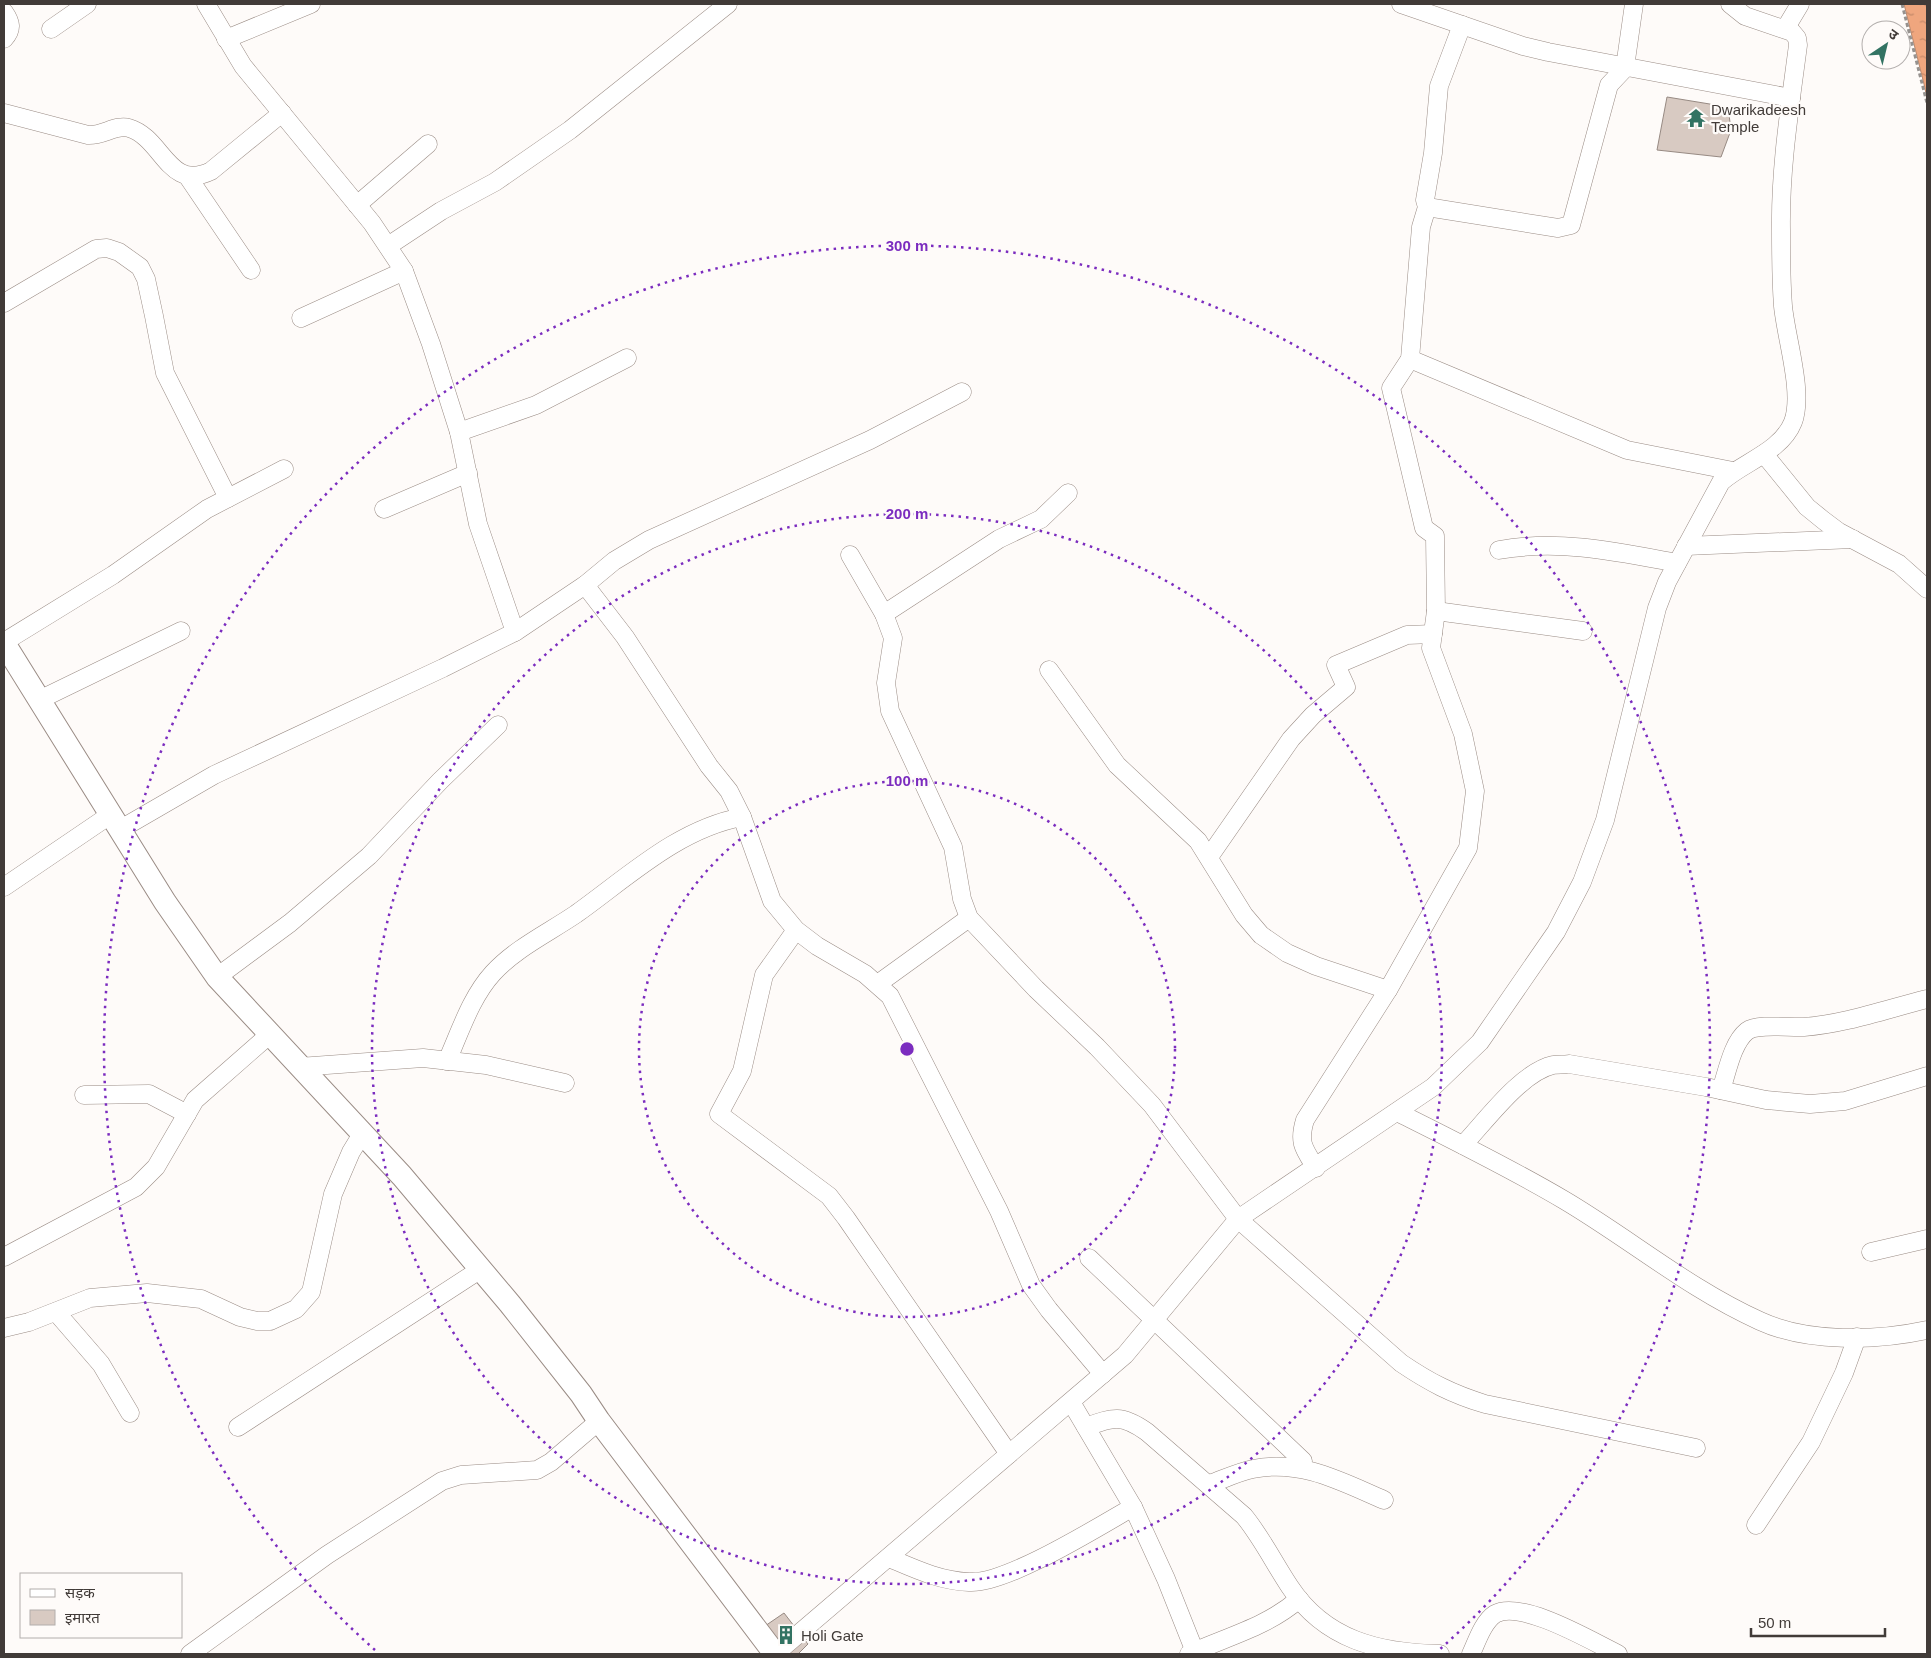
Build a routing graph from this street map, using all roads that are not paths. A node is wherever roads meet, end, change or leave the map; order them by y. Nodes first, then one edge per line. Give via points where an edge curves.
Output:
1 (87, 4) edge
2 (206, 4) edge
3 (311, 4) edge
4 (728, 4) edge
5 (1401, 4) edge
6 (1634, 4) edge
7 (1730, 4) edge
8 (1800, 4) edge
9 (4, 12) edge
10 (1462, 25) junction
11 (51, 29) dead end
12 (1785, 29) junction
13 (4, 39) edge
14 (226, 39) junction
15 (1625, 66) junction
16 (1791, 98) junction
17 (4, 113) edge
18 (282, 113) junction
19 (428, 144) dead end
20 (188, 177) junction
21 (357, 205) junction
22 (1427, 206) junction
23 (388, 246) junction
24 (251, 270) dead end
25 (404, 272) junction
26 (4, 303) edge
27 (301, 318) dead end
28 (627, 358) dead end
29 (1410, 359) junction
30 (962, 392) dead end
31 (459, 432) junction
32 (1764, 454) junction
33 (284, 469) dead end
34 (1734, 471) junction
35 (468, 473) junction
36 (1068, 493) dead end
37 (228, 498) junction
38 (384, 509) dead end
39 (1853, 539) junction
40 (1686, 546) junction
41 (1499, 550) dead end
42 (850, 555) dead end
43 (1677, 563) junction
44 (585, 585) junction
45 (1927, 589) edge
46 (1436, 611) junction
47 (884, 614) junction
48 (181, 631) dead end
49 (1583, 631) dead end
50 (514, 632) junction
51 (1433, 634) junction
52 (4, 643) edge
53 (1049, 670) dead end
54 (39, 700) junction
55 (498, 725) dead end
56 (742, 817) junction
57 (115, 822) junction
58 (1209, 857) junction
59 (4, 887) edge
60 (969, 918) junction
61 (796, 930) junction
62 (216, 977) junction
63 (879, 983) junction
64 (1388, 990) junction
65 (1927, 999) edge
66 (269, 1035) junction
67 (447, 1061) junction
68 (299, 1067) junction
69 (1927, 1076) edge
70 (565, 1083) dead end
71 (1721, 1090) junction
72 (84, 1095) dead end
73 (1397, 1112) junction
74 (187, 1114) junction
75 (362, 1134) junction
76 (1463, 1145) junction
77 (1316, 1168) junction
78 (1238, 1219) junction
79 (1927, 1239) edge
80 (1871, 1252) dead end
81 (4, 1257) edge
82 (1089, 1258) dead end
83 (481, 1269) junction
84 (56, 1312) junction
85 (1154, 1320) junction
86 (4, 1328) edge
87 (1927, 1330) edge
88 (1857, 1338) junction
89 (1103, 1374) junction
90 (1070, 1402) junction
91 (130, 1413) dead end
92 (599, 1421) junction
93 (238, 1427) dead end
94 (1086, 1427) junction
95 (1696, 1448) dead end
96 (1009, 1454) junction
97 (1303, 1461) dead end
98 (1210, 1484) junction
99 (1384, 1500) dead end
100 (1133, 1507) junction
101 (1756, 1525) dead end
102 (889, 1558) junction
103 (1299, 1599) junction
104 (1192, 1653) edge
105 (190, 1654) edge
106 (775, 1654) edge
107 (1440, 1654) edge
108 (1470, 1654) edge
109 (1618, 1654) edge

1 - 11 street
2 - 14 street
3 - 14 street
4 - 23 street via 570,130 495,182
5 - 10 street
6 - 15 street
7 - 12 street via 1745,16
8 - 12 street
9 - 13 street via 10,20
10 - 15 street via 1523,46
10 - 22 street via 1439,86 1434,153 1424,200
12 - 16 street via 1797,38 1798,45
14 - 18 street via 243,66
15 - 16 street
15 - 22 street via 1609,85 1571,225 1558,228
16 - 32 street via 1784,151 1781,229 1783,306 1796,405 1792,423
17 - 20 street via 88,135 98,136 118,126 128,127 140,133
18 - 20 street via 212,171
18 - 21 street
19 - 21 street
20 - 24 street
21 - 23 street
22 - 29 street via 1421,227
23 - 25 street
25 - 27 street
25 - 31 street
26 - 37 street via 96,248 119,252 140,267 146,279 164,373
28 - 31 street via 536,405
29 - 34 street via 1627,450
29 - 46 street via 1391,388 1424,528 1435,536
30 - 44 street via 870,440 649,540 614,561
31 - 35 street
32 - 34 street
32 - 39 street via 1807,507
33 - 37 street
34 - 40 street via 1721,482
35 - 38 street
35 - 50 street via 478,524
36 - 47 street via 1041,519 999,539
37 - 52 street via 207,509 93,589
39 - 40 street
39 - 45 street via 1899,564
40 - 43 street
41 - 43 street via 1585,546
42 - 47 street
43 - 73 street via 1657,608 1605,820 1582,882 1556,932 1480,1042 1433,1087
44 - 50 street
44 - 56 street via 625,637 709,766 729,791
46 - 49 street
46 - 51 street
47 - 60 street via 893,638 886,684 890,710 953,847 962,899
48 - 54 street
50 - 57 street
51 - 58 street via 1407,635 1336,664 1346,687 1291,739
51 - 64 street via 1431,648 1463,734 1475,791 1468,848
52 - 54 street
53 - 58 street via 1117,765 1198,841
54 - 57 street
55 - 62 street via 369,856 290,923
56 - 61 street via 772,900
56 - 67 street via 718,821 691,834 510,956 478,994
57 - 59 street
57 - 62 street
58 - 64 street via 1244,915 1261,935 1287,953 1316,966
60 - 63 street
60 - 78 street via 1152,1105
61 - 63 street
61 - 96 street via 764,975 742,1072 719,1114 829,1196
62 - 66 street
63 - 89 street via 890,996 999,1211 1031,1285
64 - 77 street via 1305,1120 1301,1134 1303,1148
65 - 71 street via 1827,1024 1753,1028 1743,1035 1736,1047
66 - 68 street
66 - 74 street via 206,1088
67 - 68 street via 423,1058
67 - 70 street
68 - 75 street
69 - 71 street via 1845,1101 1810,1104 1766,1100
71 - 76 street via 1569,1064 1553,1065 1518,1086
72 - 74 street via 149,1094
73 - 76 street
73 - 77 street
74 - 81 street via 156,1167 136,1187
75 - 83 street
75 - 84 street via 333,1194 311,1292 296,1309 270,1320 257,1321 201,1299 147,1293 90,1298
76 - 88 street via 1565,1200 1685,1280 1761,1321 1808,1334
77 - 78 street
78 - 85 street
78 - 95 street via 1401,1363 1454,1395
79 - 80 street
82 - 85 street
83 - 92 street
83 - 93 street
84 - 86 street
84 - 91 street via 101,1364
85 - 89 street via 1125,1355
85 - 97 street
87 - 88 street
88 - 101 street via 1811,1442
89 - 90 street
90 - 94 street
90 - 96 street
92 - 105 street via 537,1470 461,1475 442,1481 327,1555
92 - 106 street
94 - 98 street via 1110,1418 1134,1422
94 - 100 street
96 - 102 street
98 - 99 street via 1252,1469 1302,1468 1330,1476
98 - 103 street via 1257,1531
100 - 102 street via 1049,1554 990,1580 971,1583 950,1580
100 - 104 street via 1166,1579
102 - 106 street
103 - 104 street via 1273,1618
103 - 107 street via 1327,1626 1346,1638 1380,1647
108 - 109 street via 1486,1624 1495,1614 1505,1611 1534,1615

